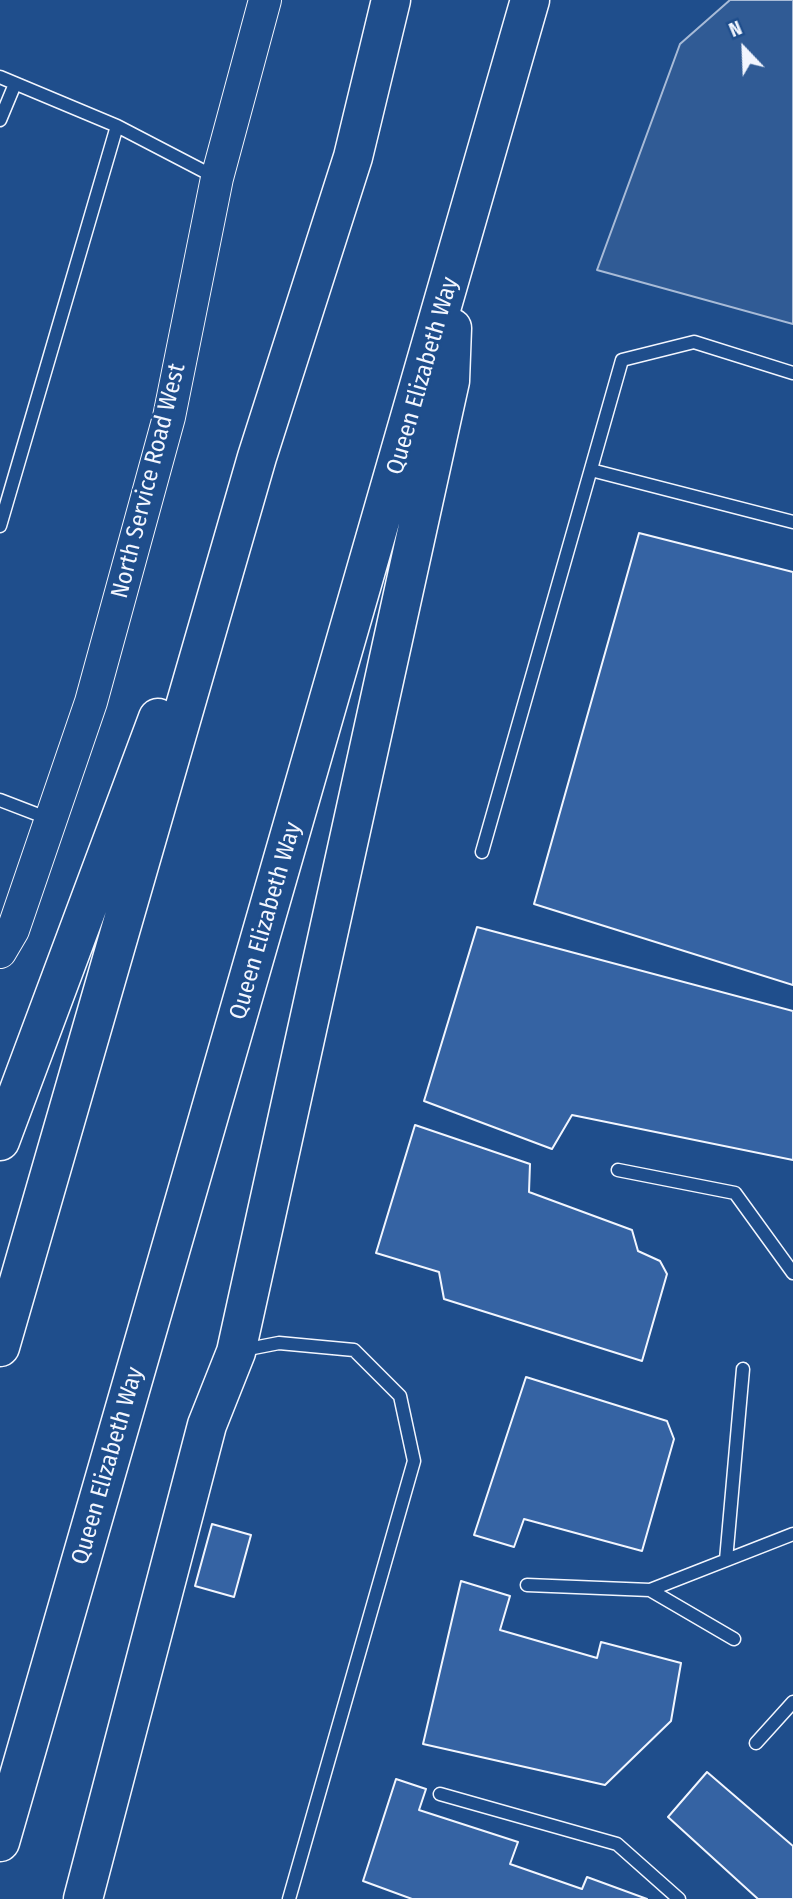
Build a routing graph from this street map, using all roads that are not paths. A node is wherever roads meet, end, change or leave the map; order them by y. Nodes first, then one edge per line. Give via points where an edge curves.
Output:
1 (265, 0) edge
2 (391, 0) edge
3 (530, 0) edge
4 (0, 77) edge
5 (15, 84) junction
6 (0, 120) edge
7 (117, 126) junction
8 (217, 178) junction
9 (456, 260) junction
10 (793, 373) edge
11 (257, 457) junction
12 (591, 470) junction
13 (793, 522) edge
14 (0, 526) edge
15 (0, 800) edge
16 (52, 820) junction
17 (482, 852) dead end
18 (0, 952) edge
19 (0, 1141) edge
20 (618, 1170) dead end
21 (793, 1273) edge
22 (0, 1347) edge
23 (236, 1352) junction
24 (743, 1370) dead end
25 (793, 1534) edge
26 (726, 1560) junction
27 (527, 1584) dead end
28 (650, 1590) junction
29 (734, 1639) dead end
30 (793, 1702) edge
31 (756, 1743) dead end
32 (440, 1794) dead end
33 (0, 1842) edge
34 (83, 1899) edge
35 (289, 1899) edge
36 (679, 1899) edge

1 - 8 street, North Service Road West
2 - 11 highway via 353,157
3 - 9 highway, Queen Elizabeth Way
4 - 5 lane
5 - 6 lane
5 - 7 lane
7 - 8 lane
7 - 14 lane
8 - 16 street, North Service Road West via 169,417 91,702
9 - 23 highway via 450,381
9 - 33 highway, Queen Elizabeth Way
10 - 12 lane via 694,342 622,360
11 - 19 highway
11 - 22 highway
12 - 13 lane
12 - 17 lane
15 - 16 lane
16 - 18 street, North Service Road West via 13,930
20 - 21 lane via 735,1193
23 - 34 highway via 207,1425
23 - 35 lane via 279,1343 354,1350 400,1396 414,1461
24 - 26 lane
25 - 26 lane
26 - 28 lane
27 - 28 lane
28 - 29 lane
30 - 31 lane
32 - 36 lane via 617,1843

